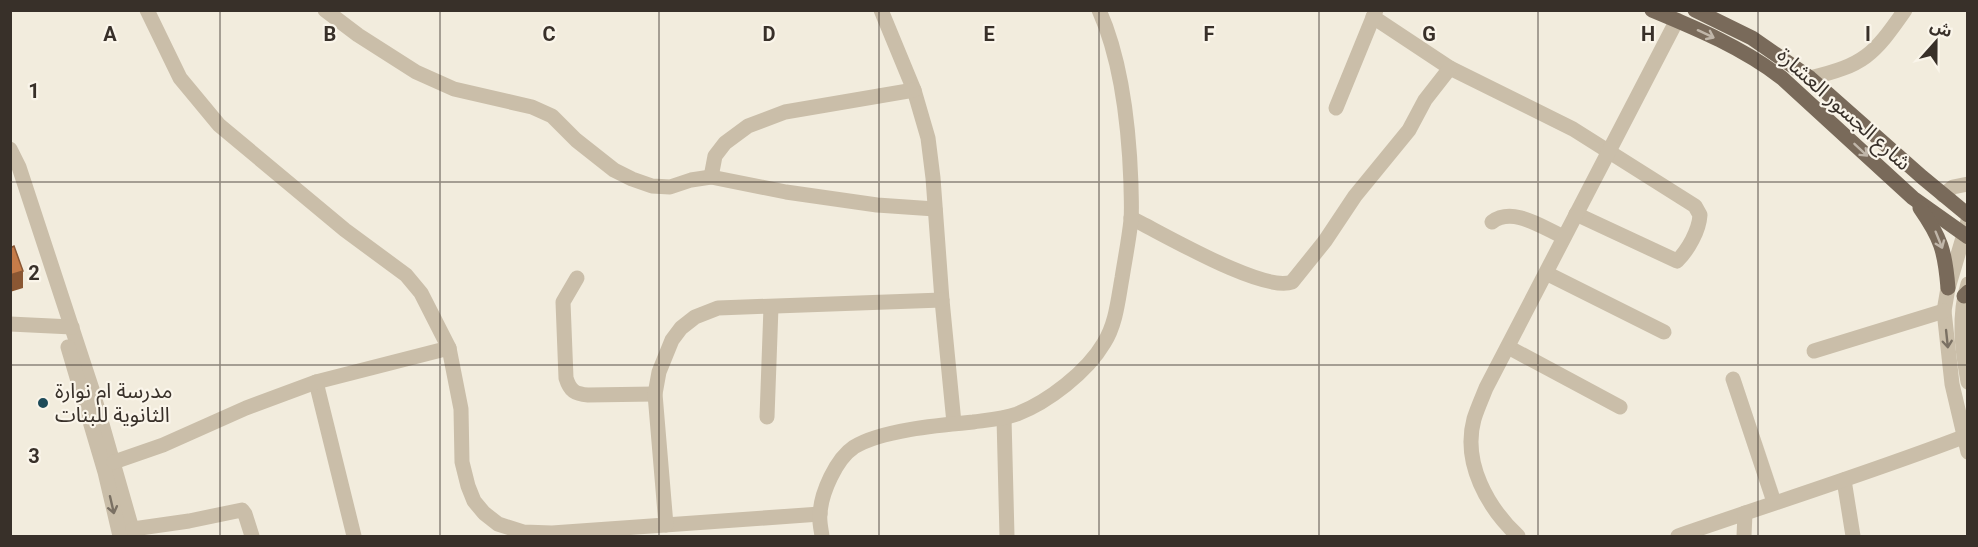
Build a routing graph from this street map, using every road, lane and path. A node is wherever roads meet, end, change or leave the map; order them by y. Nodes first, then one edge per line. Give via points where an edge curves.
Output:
1 (147, 10) edge
2 (326, 10) edge
3 (881, 10) edge
4 (1099, 10) edge
5 (1652, 10) edge
6 (1695, 10) edge
7 (1905, 10) edge
8 (1375, 14) edge
9 (1677, 20) junction
10 (1450, 68) junction
11 (1810, 78) junction
12 (914, 90) junction
13 (1336, 108) dead end
14 (10, 149) edge
15 (1609, 152) junction
16 (10, 167) edge
17 (711, 177) junction
18 (1968, 184) edge
19 (1943, 195) junction
20 (1913, 198) junction
21 (935, 209) junction
22 (1576, 214) junction
23 (1968, 214) edge
24 (1131, 218) junction
25 (1492, 222) dead end
26 (1966, 230) edge
27 (1564, 237) junction
28 (1546, 273) junction
29 (577, 278) dead end
30 (1948, 288) junction
31 (1966, 291) edge
32 (942, 300) junction
33 (771, 308) junction
34 (1944, 311) junction
35 (10, 324) edge
36 (67, 327) junction
37 (1664, 332) dead end
38 (1508, 347) junction
39 (449, 348) junction
40 (1814, 351) dead end
41 (1732, 379) dead end
42 (316, 382) junction
43 (1968, 382) edge
44 (656, 394) junction
45 (1620, 407) dead end
46 (767, 417) dead end
47 (1004, 418) junction
48 (954, 423) junction
49 (1965, 444) edge
50 (114, 462) junction
51 (1844, 480) junction
52 (1774, 502) junction
53 (1745, 513) junction
54 (820, 514) junction
55 (666, 525) junction
56 (724, 529) edge
57 (129, 534) edge
58 (252, 537) edge
59 (354, 537) edge
60 (822, 537) edge
61 (1007, 537) edge
62 (1518, 537) edge
63 (1678, 537) edge
64 (1744, 537) edge
65 (1853, 537) edge

1 - 39 street via 180,78 219,125 345,230 406,275 421,293
2 - 17 street via 416,72 454,89 532,107 552,116 614,170 632,179 670,187
3 - 12 street
4 - 24 street via 1121,92 1130,166
5 - 9 main road, شارع الجسور العشارة
6 - 11 main road, شارع الجسور العشارة via 1752,38
7 - 11 street via 1889,34 1859,63
8 - 10 street
8 - 13 street
9 - 15 street
9 -> 20 main road, شارع الجسور العشارة via 1769,68
10 - 15 street via 1573,129
10 - 24 street via 1425,100 1409,130 1354,196 1292,282 1274,284 1235,270
11 - 19 main road, شارع الجسور العشارة
12 - 17 street via 784,112 748,126 715,156
12 - 21 street via 928,138
14 - 36 street via 19,167
15 - 22 street
15 - 22 street via 1695,206 1700,220 1692,239 1676,261
16 - 36 street
17 - 21 street via 786,192
18 - 19 street via 1953,187
19 - 23 main road, شارع الجسور العشارة
20 - 26 main road, شارع الجسور العشارة
20 -> 30 main road via 1940,238
21 - 32 street
22 - 27 street
24 - 47 street via 1116,312 1104,345 1064,386 1028,409
25 - 27 street via 1513,216
26 - 30 street
27 - 28 street
28 - 37 street
28 - 38 street
29 - 44 street via 563,302 566,378 570,389 588,395
30 - 34 street
31 - 43 street via 1961,329
32 - 33 street
32 - 48 street
33 - 44 street via 718,308 695,317 672,340 659,372
33 - 46 street
34 - 40 street
34 -> 49 street via 1952,384
35 - 36 street
36 - 50 street
36 -> 57 street via 105,472
38 - 45 street
38 - 62 street via 1474,421 1472,446 1487,499
39 - 42 street
39 - 55 street via 461,409 462,462 474,501 484,513 498,524 523,532
41 - 52 street
42 - 50 street
42 - 59 street
44 - 55 street
47 - 48 street
47 - 61 street
48 - 54 street via 881,435 855,446 844,454 834,470
49 - 51 street
50 - 57 street
51 - 52 street
51 - 65 street
52 - 53 street
53 - 63 street
53 - 64 street
54 - 56 street
54 - 60 street
55 - 56 street
57 - 58 street via 242,510

